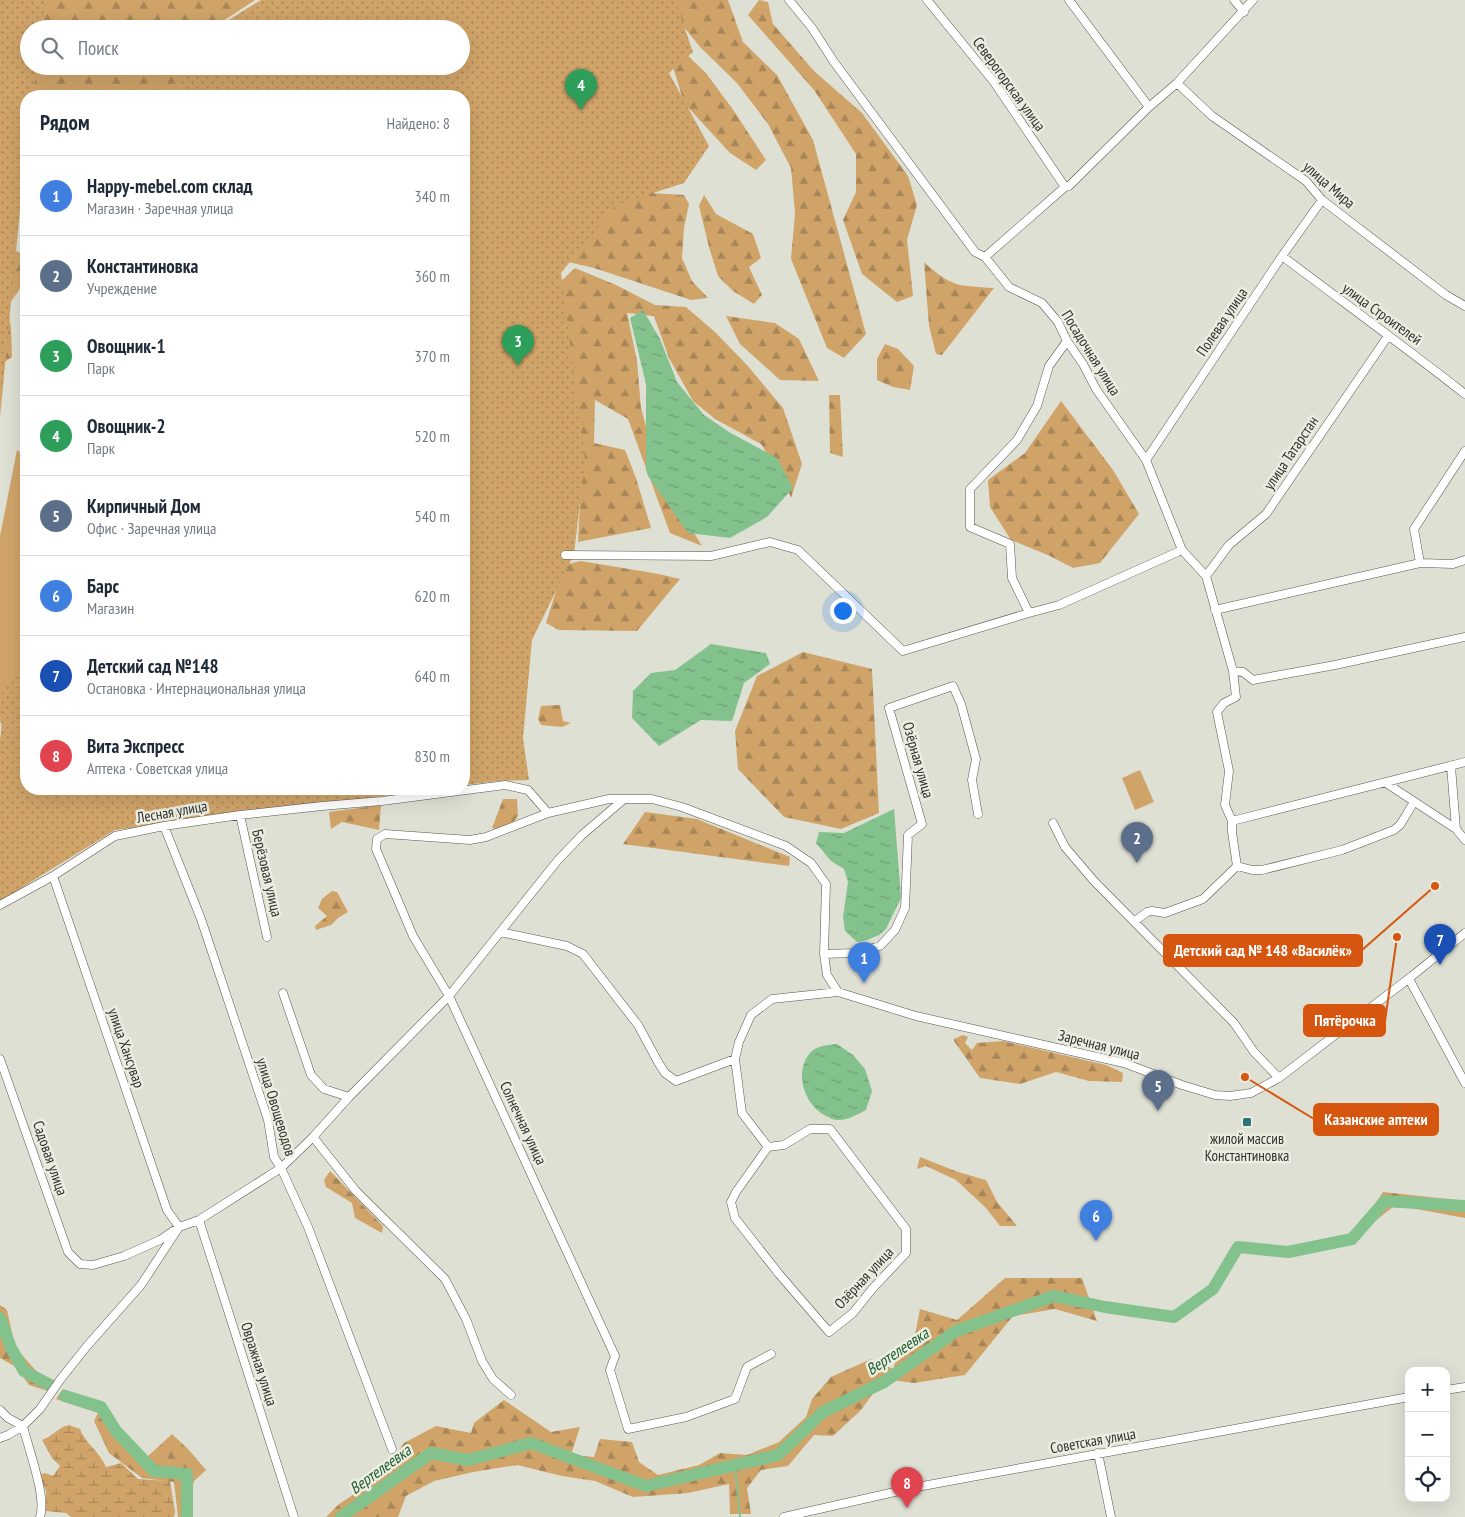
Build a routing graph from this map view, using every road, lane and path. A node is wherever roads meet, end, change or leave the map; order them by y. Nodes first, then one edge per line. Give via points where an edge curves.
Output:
1 (789, 0) edge
2 (927, 0) edge
3 (1069, 0) edge
4 (1234, 0) edge
5 (1253, 0) edge
6 (1244, 12) junction
7 (1177, 83) junction
8 (1149, 107) junction
9 (1065, 187) junction
10 (1322, 200) junction
11 (1282, 256) junction
12 (985, 257) junction
13 (1465, 306) edge
14 (1388, 336) junction
15 (1067, 341) junction
16 (1465, 394) edge
17 (1465, 452) edge
18 (1146, 460) junction
19 (1182, 550) junction
20 (565, 555) dead end
21 (1465, 560) edge
22 (1420, 563) junction
23 (1206, 576) junction
24 (1215, 610) junction
25 (1028, 613) junction
26 (1465, 637) edge
27 (1233, 671) junction
28 (1465, 762) edge
29 (1451, 766) junction
30 (1386, 783) junction
31 (470, 790) edge
32 (428, 795) edge
33 (623, 800) junction
34 (1414, 802) junction
35 (548, 813) junction
36 (978, 814) dead end
37 (240, 815) junction
38 (1232, 821) junction
39 (1053, 823) dead end
40 (164, 826) junction
41 (1456, 829) junction
42 (1465, 840) edge
43 (1237, 866) junction
44 (53, 876) junction
45 (0, 905) edge
46 (1135, 921) junction
47 (500, 932) junction
48 (1465, 933) edge
49 (267, 938) dead end
50 (824, 954) junction
51 (1408, 979) junction
52 (838, 992) junction
53 (283, 993) dead end
54 (449, 996) junction
55 (0, 1059) edge
56 (734, 1060) junction
57 (1278, 1078) junction
58 (1465, 1083) edge
59 (349, 1097) junction
60 (313, 1137) junction
61 (768, 1148) junction
62 (281, 1168) junction
63 (198, 1220) junction
64 (179, 1227) junction
65 (771, 1354) dead end
66 (1465, 1387) edge
67 (1450, 1389) edge
68 (511, 1394) dead end
69 (1405, 1398) edge
70 (0, 1410) edge
71 (23, 1426) junction
72 (0, 1438) edge
73 (392, 1449) dead end
74 (1098, 1454) junction
75 (40, 1517) edge
76 (294, 1517) edge
77 (784, 1517) edge
78 (1111, 1517) edge

1 - 12 street, Посадочная улица via 960,234 975,252
2 - 9 street, Северогорская улица via 994,82
3 - 8 street
4 - 6 street
5 - 6 street
6 - 7 street
7 - 8 street
7 - 10 street, улица Мира via 1212,116 1306,181
8 - 9 street
9 - 12 street
10 - 11 street, Полевая улица
10 - 13 street, улица Мира
11 - 14 street, улица Строителей
11 - 18 street, Полевая улица
12 - 15 street, Посадочная улица via 1009,287 1042,303 1058,322
14 - 16 street, улица Строителей
14 - 23 street, улица Татарстан via 1266,514 1229,544
15 - 18 street, Посадочная улица
15 - 25 street via 1049,366 1037,406 1017,440 970,489 970,527 1010,544 1012,578
17 - 22 street via 1414,528
18 - 19 street, Посадочная улица
19 - 23 street, Посадочная улица
19 - 25 street via 1059,605
20 - 25 street via 710,556 770,542 798,550 903,651
21 - 22 street via 1453,564
22 - 24 street
23 - 24 street, Посадочная улица
24 - 27 street, Посадочная улица
26 - 27 street via 1253,680 1243,672
27 - 38 street, Посадочная улица via 1236,697 1224,703 1217,712 1229,772 1225,805
28 - 29 street
29 - 30 street
29 - 41 street
30 - 34 street
30 - 38 street
31 - 35 street, Лесная улица via 505,785 528,790
32 - 37 street, Лесная улица
33 - 35 street via 609,799
33 - 47 street via 564,854
33 - 50 street via 652,799 682,807 786,846 811,863 826,884
34 - 41 street
34 - 43 street via 1394,830 1356,846 1262,870
35 - 54 street, Солнечная улица via 470,840 385,834 377,839 376,849 413,936
36 - 50 street, Озёрная улица via 972,780 976,759 953,686 889,708 922,824 908,835 905,908 895,930 880,946 855,953
37 - 40 street, Лесная улица
37 - 49 street, Берёзовая улица
38 - 43 street
39 - 46 street via 1064,847
40 - 44 street, Лесная улица via 115,836
40 - 62 street, улица Овощеводов via 201,919 268,1120 274,1157
41 - 42 street
43 - 46 street via 1203,898 1165,913 1147,912
44 - 45 street, Лесная улица
44 - 64 street, улица Хансувар via 168,1210
46 - 57 street via 1234,1023
47 - 54 street
47 - 56 street via 566,946 583,954 638,1025 666,1073 676,1081
48 - 51 street, Заречная улица
50 - 52 street via 826,975
51 - 57 street, Заречная улица
51 - 58 street
52 - 56 street via 772,1000 751,1015
52 - 57 street, Заречная улица via 916,1016 1124,1063 1215,1095 1251,1093
53 - 59 street via 311,1075 324,1089
54 - 59 street
54 - 65 street, Солнечная улица via 615,1356 610,1370 628,1429 686,1417 735,1398 747,1367
55 - 64 street, Садовая улица via 68,1252 80,1264 93,1265 124,1256 160,1240
56 - 61 street via 742,1113
59 - 60 street
60 - 62 street
60 - 68 street, улица Овощеводов via 356,1191 445,1279 466,1318 482,1361 493,1379
61 - 61 street, Озёрная улица via 731,1202 735,1218 828,1332 853,1313 906,1253 906,1229 830,1129 810,1129 784,1145
62 - 63 street
62 - 73 street, улица Овощеводов via 308,1227
63 - 64 street
63 - 76 street, Овражная улица
64 - 71 street via 141,1285 87,1346 40,1410
66 - 67 street
69 - 74 street, Советская улица
70 - 71 street
71 - 72 street
71 - 75 street via 40,1493
74 - 77 street, Советская улица via 917,1487
74 - 78 street

